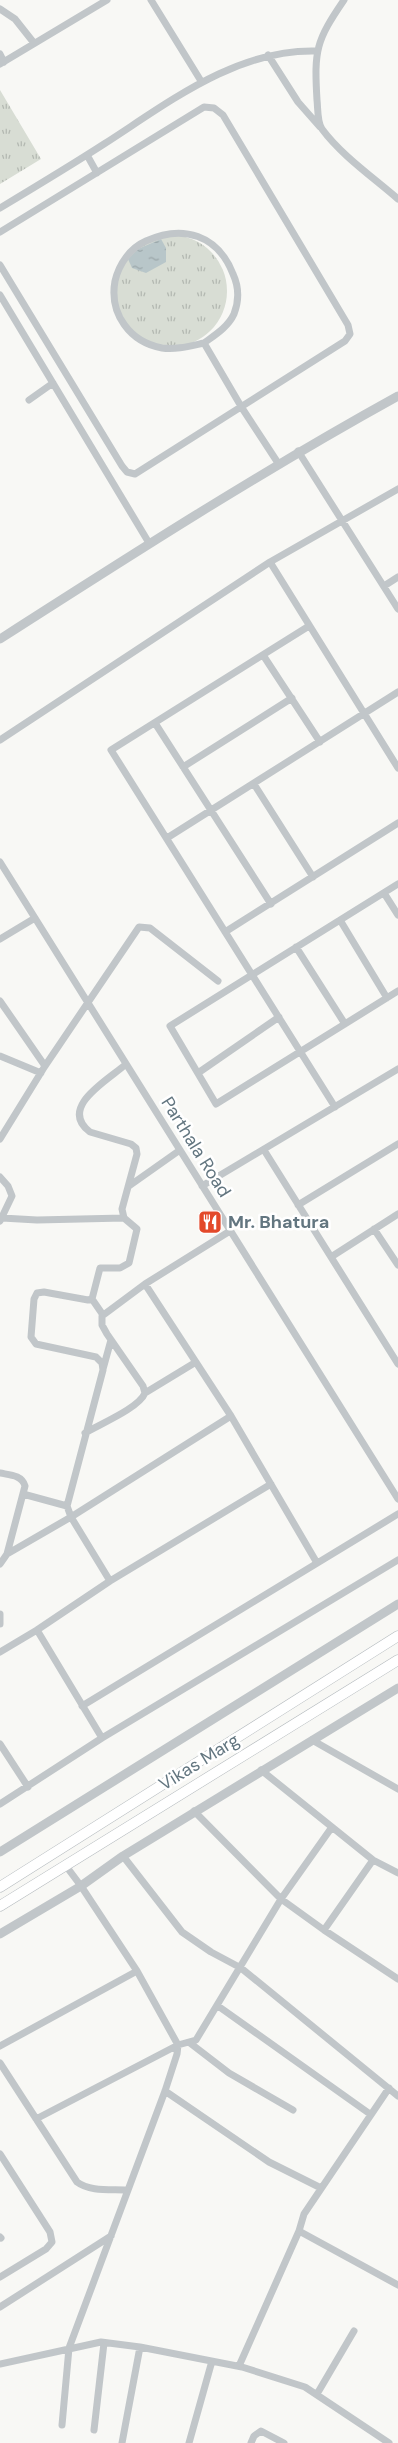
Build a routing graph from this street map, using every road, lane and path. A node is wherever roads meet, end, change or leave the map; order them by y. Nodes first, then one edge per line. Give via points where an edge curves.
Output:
1 (107, 0) edge
2 (151, 0) edge
3 (344, 0) edge
4 (0, 9) edge
5 (34, 43) junction
6 (316, 51) junction
7 (0, 54) edge
8 (268, 55) junction
9 (2, 63) edge
10 (201, 81) junction
11 (321, 128) junction
12 (87, 155) junction
13 (97, 173) junction
14 (398, 199) edge
15 (0, 208) edge
16 (0, 232) edge
17 (0, 266) edge
18 (0, 295) edge
19 (204, 343) junction
20 (53, 383) junction
21 (398, 396) edge
22 (28, 400) dead end
23 (242, 408) junction
24 (298, 451) junction
25 (278, 463) junction
26 (398, 490) edge
27 (343, 522) junction
28 (149, 543) junction
29 (270, 562) junction
30 (398, 578) edge
31 (384, 586) junction
32 (398, 609) edge
33 (309, 626) junction
34 (0, 639) edge
35 (263, 655) junction
36 (398, 692) edge
37 (292, 698) junction
38 (364, 714) junction
39 (155, 723) junction
40 (0, 740) edge
41 (320, 742) junction
42 (183, 767) junction
43 (398, 768) edge
44 (254, 784) junction
45 (211, 810) junction
46 (398, 823) edge
47 (166, 838) junction
48 (0, 862) edge
49 (313, 877) junction
50 (398, 884) edge
51 (384, 893) junction
52 (270, 904) junction
53 (398, 915) edge
54 (35, 918) junction
55 (340, 920) junction
56 (226, 932) junction
57 (0, 939) edge
58 (296, 947) junction
59 (252, 975) junction
60 (218, 981) dead end
61 (398, 991) edge
62 (388, 998) junction
63 (0, 1001) edge
64 (88, 1003) junction
65 (279, 1017) junction
66 (345, 1024) junction
67 (300, 1052) junction
68 (0, 1056) edge
69 (126, 1064) junction
70 (43, 1069) junction
71 (398, 1069) edge
72 (198, 1073) junction
73 (335, 1107) junction
74 (0, 1139) edge
75 (398, 1144) edge
76 (180, 1150) junction
77 (264, 1150) junction
78 (0, 1177) edge
79 (129, 1186) junction
80 (202, 1186) junction
81 (298, 1205) junction
82 (398, 1214) edge
83 (124, 1218) junction
84 (1, 1220) edge
85 (374, 1229) junction
86 (230, 1231) junction
87 (331, 1256) junction
88 (398, 1265) edge
89 (146, 1284) junction
90 (92, 1299) junction
91 (103, 1315) junction
92 (111, 1340) junction
93 (196, 1362) junction
94 (398, 1364) edge
95 (103, 1370) junction
96 (145, 1393) junction
97 (231, 1416) junction
98 (85, 1433) junction
99 (0, 1473) edge
100 (271, 1484) junction
101 (23, 1494) junction
102 (398, 1499) edge
103 (68, 1506) junction
104 (398, 1514) edge
105 (71, 1517) junction
106 (7, 1554) junction
107 (398, 1560) edge
108 (317, 1563) junction
109 (0, 1564) edge
110 (110, 1581) junction
111 (398, 1604) edge
112 (0, 1614) edge
113 (0, 1624) edge
114 (37, 1630) junction
115 (398, 1636) edge
116 (0, 1652) edge
117 (398, 1660) edge
118 (398, 1688) edge
119 (82, 1706) junction
120 (102, 1738) junction
121 (312, 1740) junction
122 (0, 1744) edge
123 (261, 1770) junction
124 (28, 1787) junction
125 (398, 1790) edge
126 (0, 1804) edge
127 (194, 1811) junction
128 (332, 1827) junction
129 (0, 1852) edge
130 (123, 1856) junction
131 (373, 1860) junction
132 (66, 1866) junction
133 (398, 1873) edge
134 (81, 1886) junction
135 (0, 1887) edge
136 (282, 1899) junction
137 (0, 1906) edge
138 (324, 1930) junction
139 (0, 1934) edge
140 (241, 1968) junction
141 (137, 1971) junction
142 (398, 1979) edge
143 (218, 2006) junction
144 (190, 2043) junction
145 (178, 2045) junction
146 (0, 2046) edge
147 (0, 2063) edge
148 (389, 2088) junction
149 (165, 2091) junction
150 (398, 2096) edge
151 (294, 2110) dead end
152 (370, 2114) junction
153 (36, 2119) junction
154 (0, 2154) edge
155 (321, 2188) junction
156 (127, 2190) junction
157 (299, 2230) junction
158 (112, 2236) junction
159 (0, 2277) edge
160 (398, 2285) edge
161 (0, 2306) edge
162 (354, 2331) dead end
163 (104, 2342) junction
164 (140, 2347) junction
165 (69, 2348) junction
166 (212, 2361) junction
167 (0, 2364) edge
168 (240, 2366) junction
169 (317, 2394) junction
170 (62, 2425) dead end
171 (94, 2430) dead end
172 (122, 2443) edge
173 (189, 2443) edge
174 (251, 2443) edge
175 (284, 2443) edge
176 (389, 2443) edge

1 - 5 street
2 - 10 street
3 - 6 street via 326,26
4 - 5 street via 15,19
5 - 9 street
6 - 8 street
6 - 11 street
7 - 9 street
8 - 10 street
8 - 11 street via 298,102
10 - 12 street
11 - 14 street
12 - 13 street
12 - 15 street
13 - 16 street
13 - 23 street via 204,107 214,108 223,115 348,325 350,334 345,342
17 - 23 street via 127,472 135,474
18 - 20 street
19 - 19 street via 221,331 233,316 238,299 236,281 227,258 212,244 179,232 138,244 121,262 115,280 116,311 124,328 161,348
19 - 23 street
20 - 22 street
20 - 28 street
21 - 24 street
23 - 25 street
24 - 25 street
24 - 27 street
25 - 28 street
26 - 27 street
27 - 29 street
27 - 31 street
28 - 34 street
29 - 33 street
29 - 40 street
30 - 31 street
31 - 32 street
33 - 35 street
33 - 38 street
35 - 37 street
35 - 39 street
36 - 38 street
37 - 41 street
37 - 42 street
38 - 41 street
38 - 43 street
39 - 42 street
39 - 47 street via 111,750
41 - 44 street
42 - 45 street
44 - 45 street
44 - 49 street
45 - 47 street
45 - 52 street
46 - 49 street
47 - 56 street
48 - 54 street, Parthala Road
49 - 52 street
50 - 51 street
51 - 53 street
51 - 55 street
52 - 56 street
54 - 57 street
54 - 64 street, Parthala Road
55 - 58 street
55 - 62 street
56 - 59 street
58 - 59 street
58 - 66 street
59 - 65 street
59 - 72 street via 170,1026
60 - 64 street via 144,926 133,933
61 - 62 street
62 - 66 street
63 - 70 street
64 - 69 street, Parthala Road
64 - 70 street
65 - 67 street
65 - 72 street
66 - 67 street
67 - 72 street via 216,1104
67 - 73 street
68 - 70 street
69 - 76 street, Parthala Road
69 - 79 street via 84,1100 81,1119 90,1132 136,1148
70 - 74 street
71 - 73 street
73 - 77 street
75 - 81 street
76 - 79 street
76 - 80 street, Parthala Road
77 - 80 street
77 - 81 street
78 - 84 street via 12,1196
79 - 83 street via 122,1209
80 - 86 street, Parthala Road
81 - 87 street
82 - 85 street
83 - 84 street
83 - 90 street via 137,1229 129,1263 120,1268 100,1268
85 - 87 street
85 - 88 street
86 - 89 street
86 - 102 street, Parthala Road
87 - 94 street
89 - 91 street
89 - 93 street
90 - 91 street
90 - 95 street via 44,1292 37,1294 30,1337 36,1344 96,1357
91 - 92 street via 102,1325
92 - 95 street
92 - 96 street
93 - 96 street
93 - 97 street
95 - 98 street
96 - 98 street via 142,1400
97 - 100 street
97 - 105 street
98 - 103 street
99 - 101 street via 24,1481
100 - 108 street
100 - 110 street
101 - 103 street
101 - 106 street
103 - 105 street
104 - 108 street
105 - 106 street
105 - 110 street
106 - 109 street
107 - 120 street
108 - 119 street
110 - 114 street
111 - 129 street
112 - 113 street
114 - 116 street
114 - 119 street
115 - 135 main road, Vikas Marg
117 - 132 main road, Vikas Marg
118 - 121 street
119 - 120 street
120 - 124 street
121 - 123 street
121 - 125 street
122 - 124 street
123 - 127 street
123 - 128 street
124 - 126 street
127 - 130 street
127 - 136 street
128 - 131 street
128 - 136 street
130 - 134 street
130 - 140 street via 175,1925 211,1952
131 - 133 street
131 - 138 street
132 - 134 street
132 - 137 main road, Vikas Marg
134 - 139 street
134 - 141 street
136 - 138 street
136 - 140 street
138 - 142 street
140 - 143 street
140 - 148 street
141 - 145 street
141 - 146 street
143 - 144 street via 202,2033
143 - 152 street
144 - 145 street
144 - 151 street via 229,2073
145 - 149 street
145 - 153 street
147 - 153 street
148 - 150 street
148 - 152 street
149 - 155 street via 269,2162
149 - 156 street
152 - 155 street
153 - 156 street via 77,2182 96,2189
154 - 159 street via 50,2232 52,2242
155 - 157 street via 304,2214
156 - 158 street
157 - 160 street
157 - 168 street
158 - 161 street
158 - 165 street
162 - 169 street
163 - 164 street
163 - 165 street
163 - 171 street
164 - 166 street
164 - 172 street
165 - 167 street
165 - 170 street
166 - 168 street
166 - 173 street
168 - 169 street via 306,2387
169 - 176 street
174 - 175 street via 261,2431

